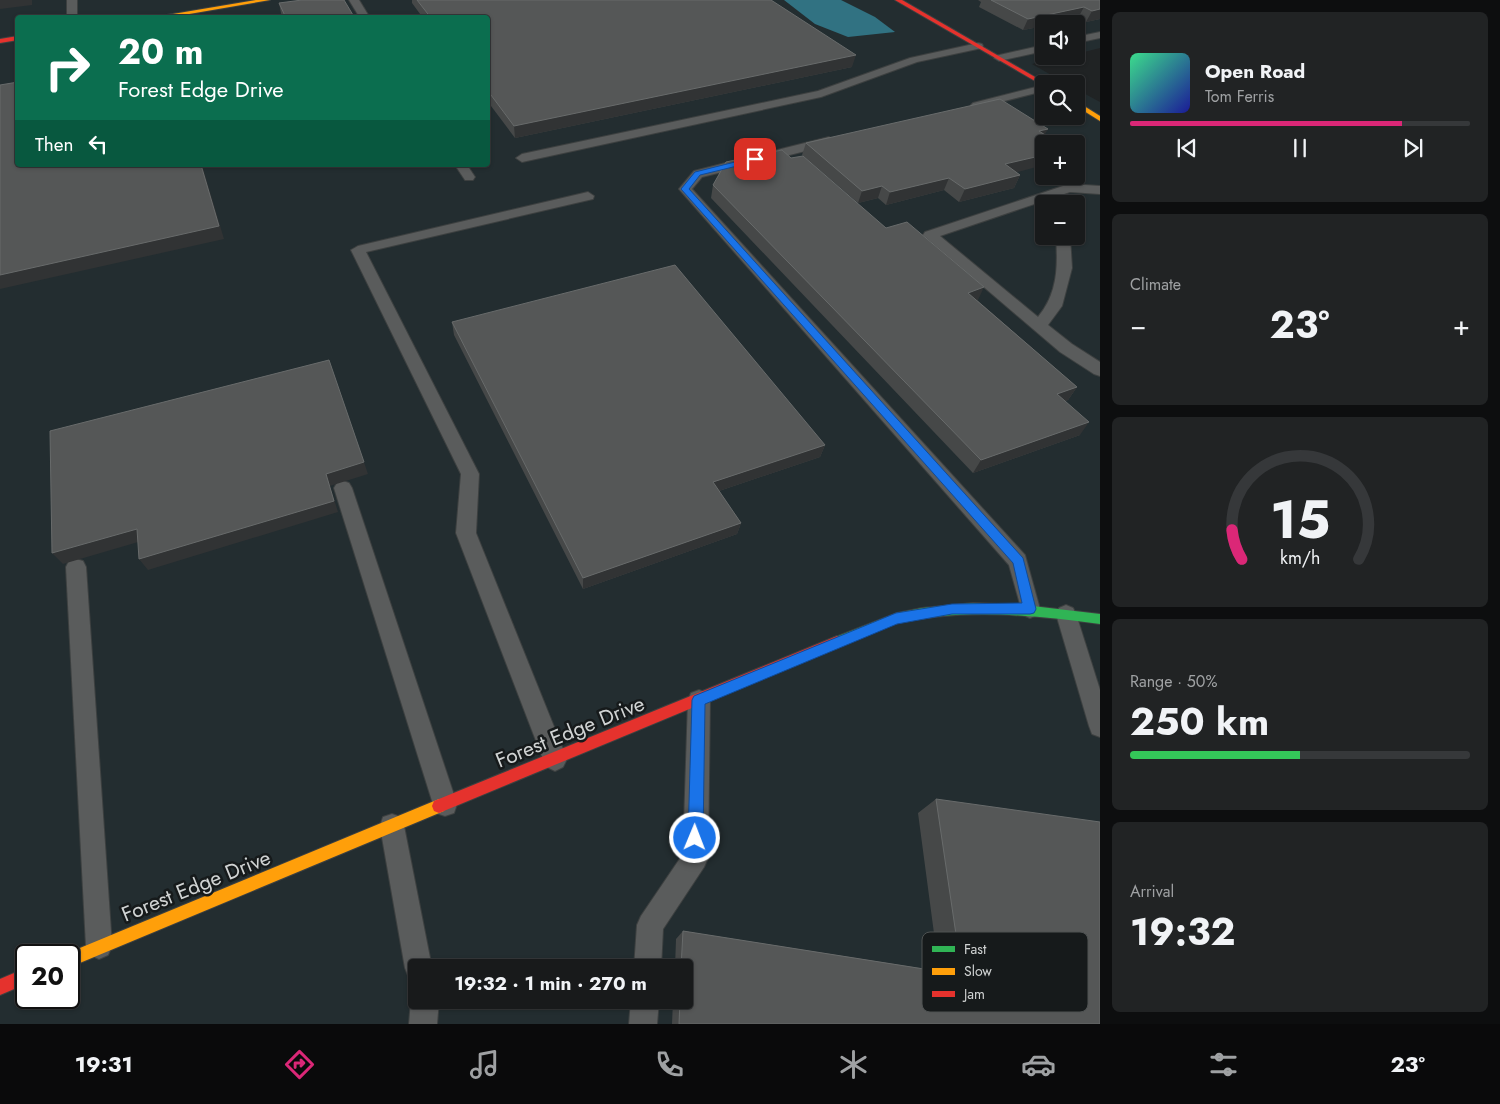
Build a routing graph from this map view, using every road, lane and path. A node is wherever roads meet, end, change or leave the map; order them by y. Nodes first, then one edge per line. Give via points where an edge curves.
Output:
1 (72, 0) edge
2 (267, 0) edge
3 (354, 0) edge
4 (898, 0) edge
5 (72, 15) edge
6 (171, 15) edge
7 (363, 15) edge
8 (1100, 35) edge
9 (15, 38) edge
10 (1085, 38) edge
11 (0, 41) edge
12 (978, 46) junction
13 (1035, 50) edge
14 (999, 58) junction
15 (1035, 79) edge
16 (1035, 90) edge
17 (967, 107) edge
18 (1085, 109) edge
19 (1100, 119) edge
20 (842, 138) edge
21 (522, 158) dead end
22 (462, 167) edge
23 (469, 177) dead end
24 (1100, 190) edge
25 (1058, 195) edge
26 (588, 196) dead end
27 (1035, 204) edge
28 (1064, 245) edge
29 (1040, 326) junction
30 (1100, 370) edge
31 (343, 488) dead end
32 (76, 568) dead end
33 (1030, 609) junction
34 (1066, 614) junction
35 (1100, 620) edge
36 (699, 700) junction
37 (1100, 726) edge
38 (555, 758) junction
39 (446, 804) junction
40 (392, 826) junction
41 (99, 946) junction
42 (80, 954) edge
43 (417, 959) edge
44 (648, 959) edge
45 (15, 981) edge
46 (0, 987) edge
47 (424, 1009) edge
48 (644, 1009) edge
49 (423, 1024) edge
50 (643, 1024) edge

1 - 5 lane
2 - 6 street
3 - 7 lane
4 - 12 street
8 - 10 lane
9 - 11 street
12 - 14 street
12 - 21 lane via 914,60 821,94
13 - 14 lane
14 - 15 street
16 - 17 lane
18 - 19 street
20 - 33 lane via 698,174 685,189 1018,561
22 - 23 lane
24 - 25 lane via 1069,188
26 - 38 lane via 358,250 470,474 466,533
27 - 29 lane via 930,235
28 - 29 lane via 1065,268 1055,306
29 - 30 lane
31 - 39 lane
32 - 41 lane
33 - 34 street, Forest Edge Drive
33 - 36 street, Forest Edge Drive via 952,609 896,618
34 - 35 street, Forest Edge Drive
34 - 37 lane
36 - 38 street, Forest Edge Drive
36 - 44 lane via 695,858 650,925
38 - 39 street, Forest Edge Drive
39 - 40 street, Forest Edge Drive
40 - 41 street, Forest Edge Drive
40 - 43 lane
41 - 42 street, Forest Edge Drive
45 - 46 street
47 - 49 lane
48 - 50 lane

